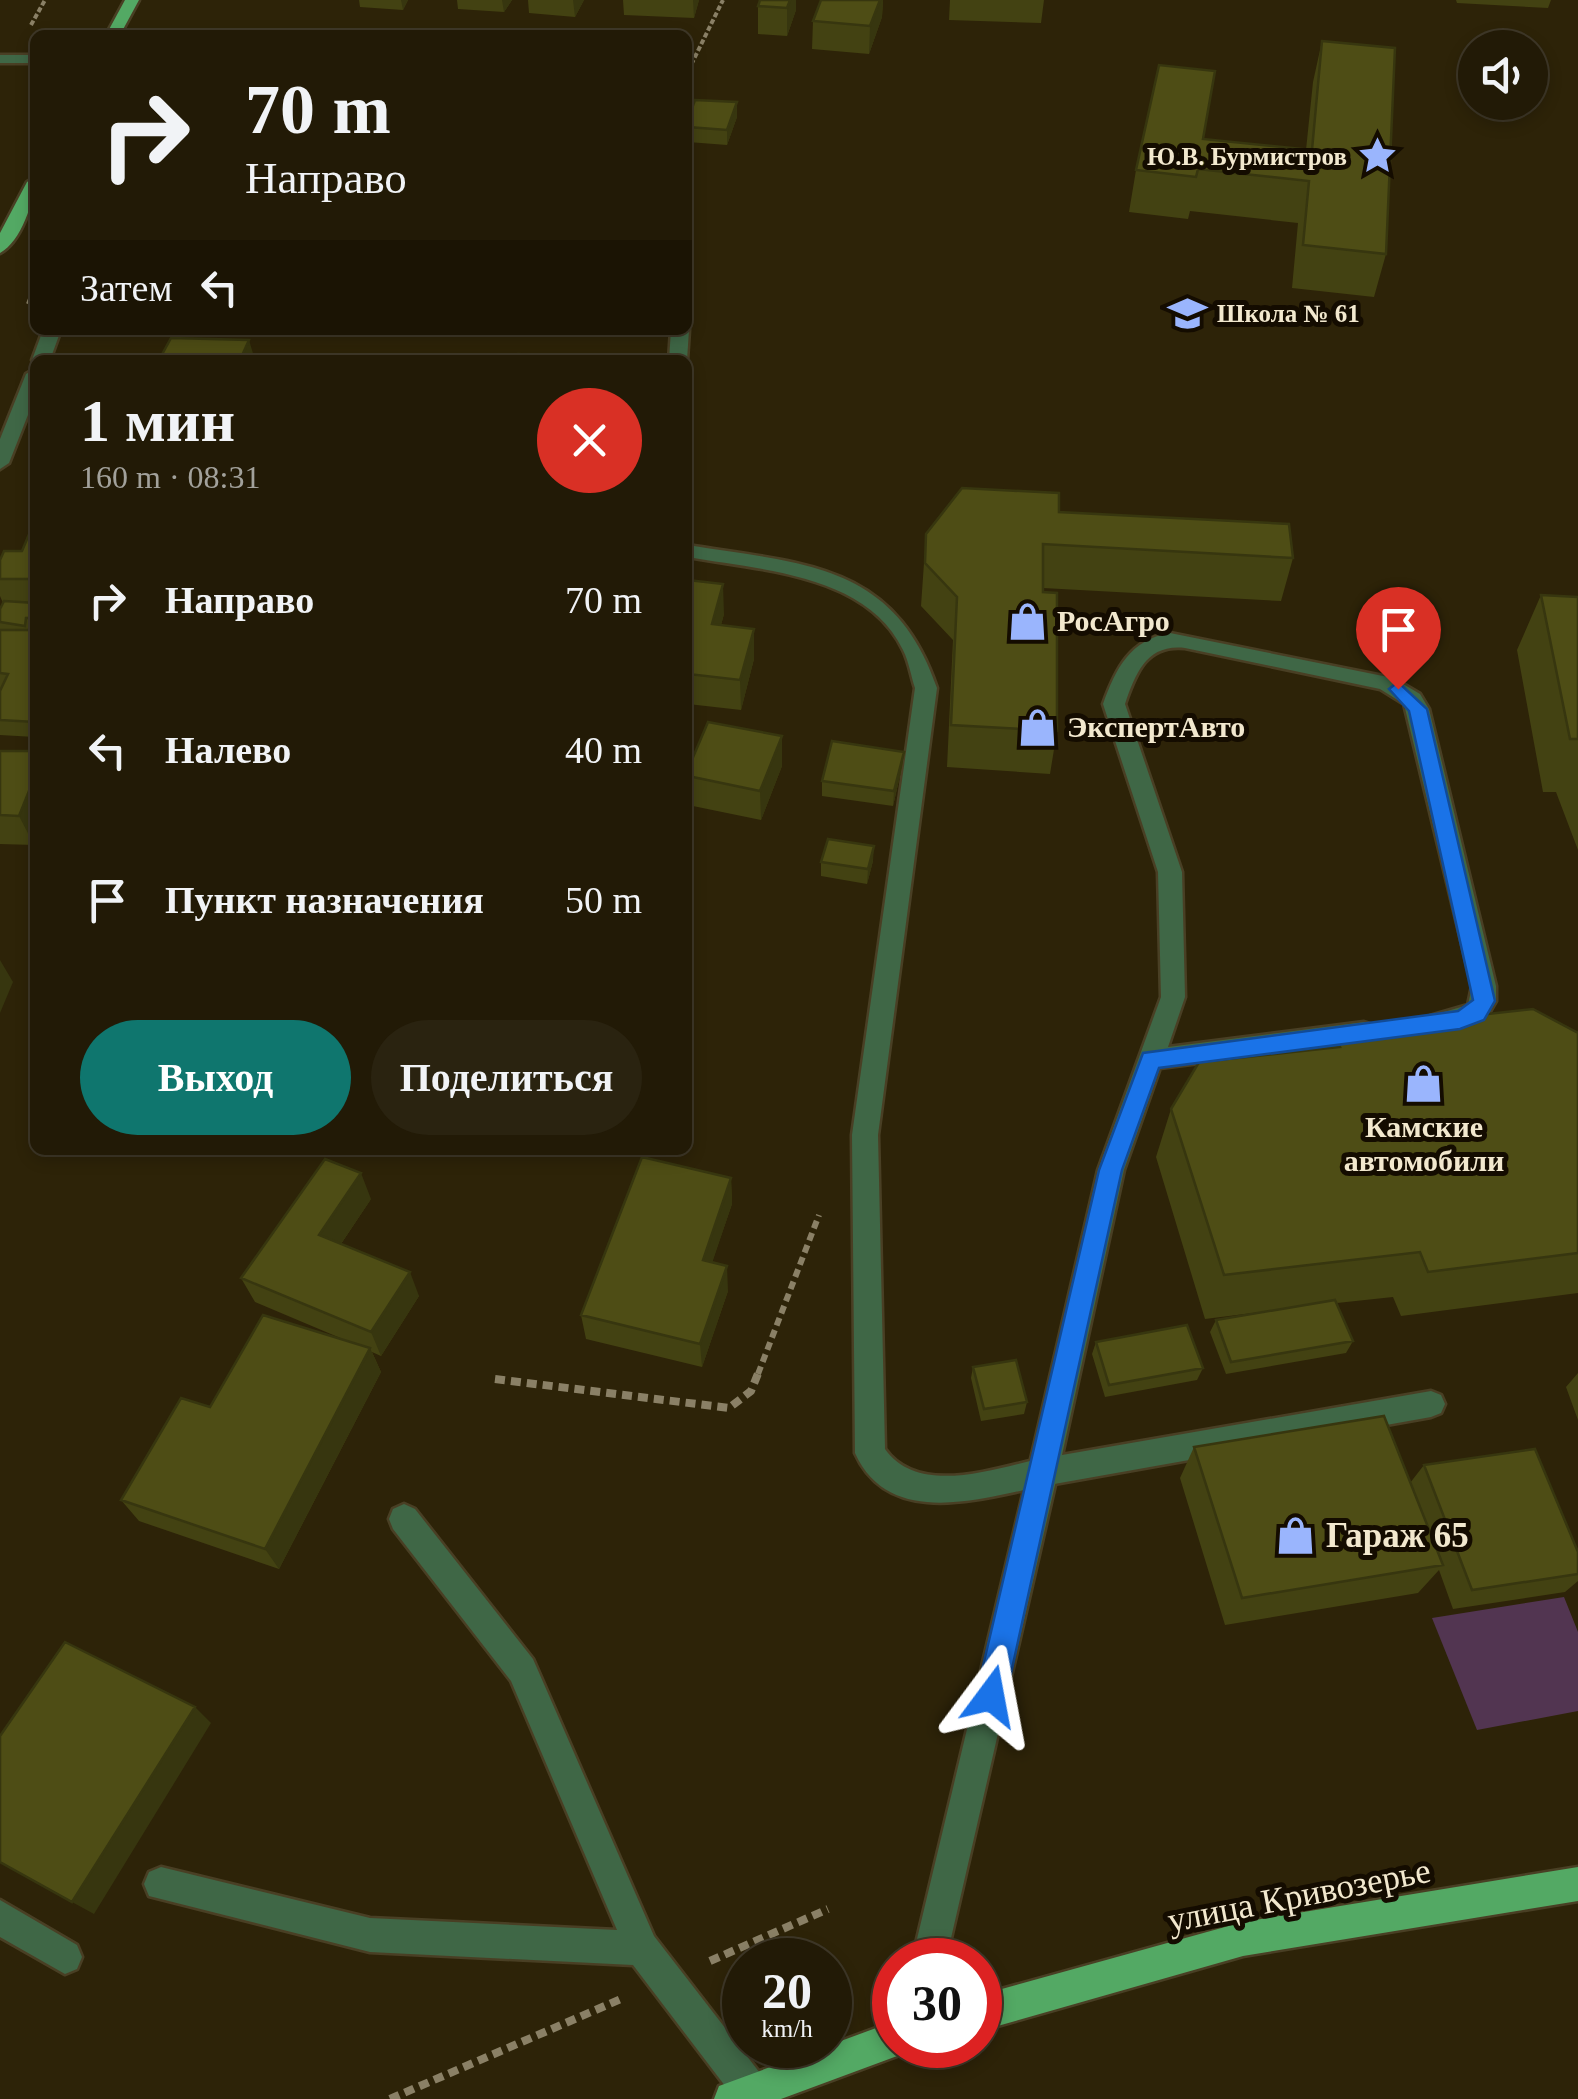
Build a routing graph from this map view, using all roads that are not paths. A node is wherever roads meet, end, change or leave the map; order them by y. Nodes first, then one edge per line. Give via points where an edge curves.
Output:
1 (132, 0) edge
2 (116, 30) edge
3 (0, 59) edge
4 (30, 59) edge
5 (30, 191) edge
6 (0, 248) edge
7 (30, 387) edge
8 (0, 463) edge
9 (692, 551) edge
10 (1421, 1025) edge
11 (1383, 1030) edge
12 (1151, 1060) junction
13 (1431, 1404) dead end
14 (1044, 1472) junction
15 (404, 1518) dead end
16 (161, 1884) dead end
17 (1578, 1884) edge
18 (0, 1917) edge
19 (934, 1938) edge
20 (642, 1948) junction
21 (65, 1957) dead end
22 (1002, 2007) edge
23 (872, 2048) edge
24 (747, 2096) edge

1 - 2 main road
3 - 4 street
5 - 6 main road
7 - 8 street
9 - 14 street via 865,595 897,623 922,667 926,688 864,1135 868,1430 878,1470 907,1488
10 - 12 street via 1485,1018 1484,986 1412,699 1386,684 1159,639 1139,651 1114,704 1172,889 1173,997
11 - 12 street
12 - 14 street via 1110,1170
13 - 14 street
14 - 19 street
15 - 20 street via 522,1670
16 - 20 street via 370,1934
17 - 22 main road, улица Кривозерье via 1243,1939
18 - 21 street
20 - 24 street
23 - 24 main road

